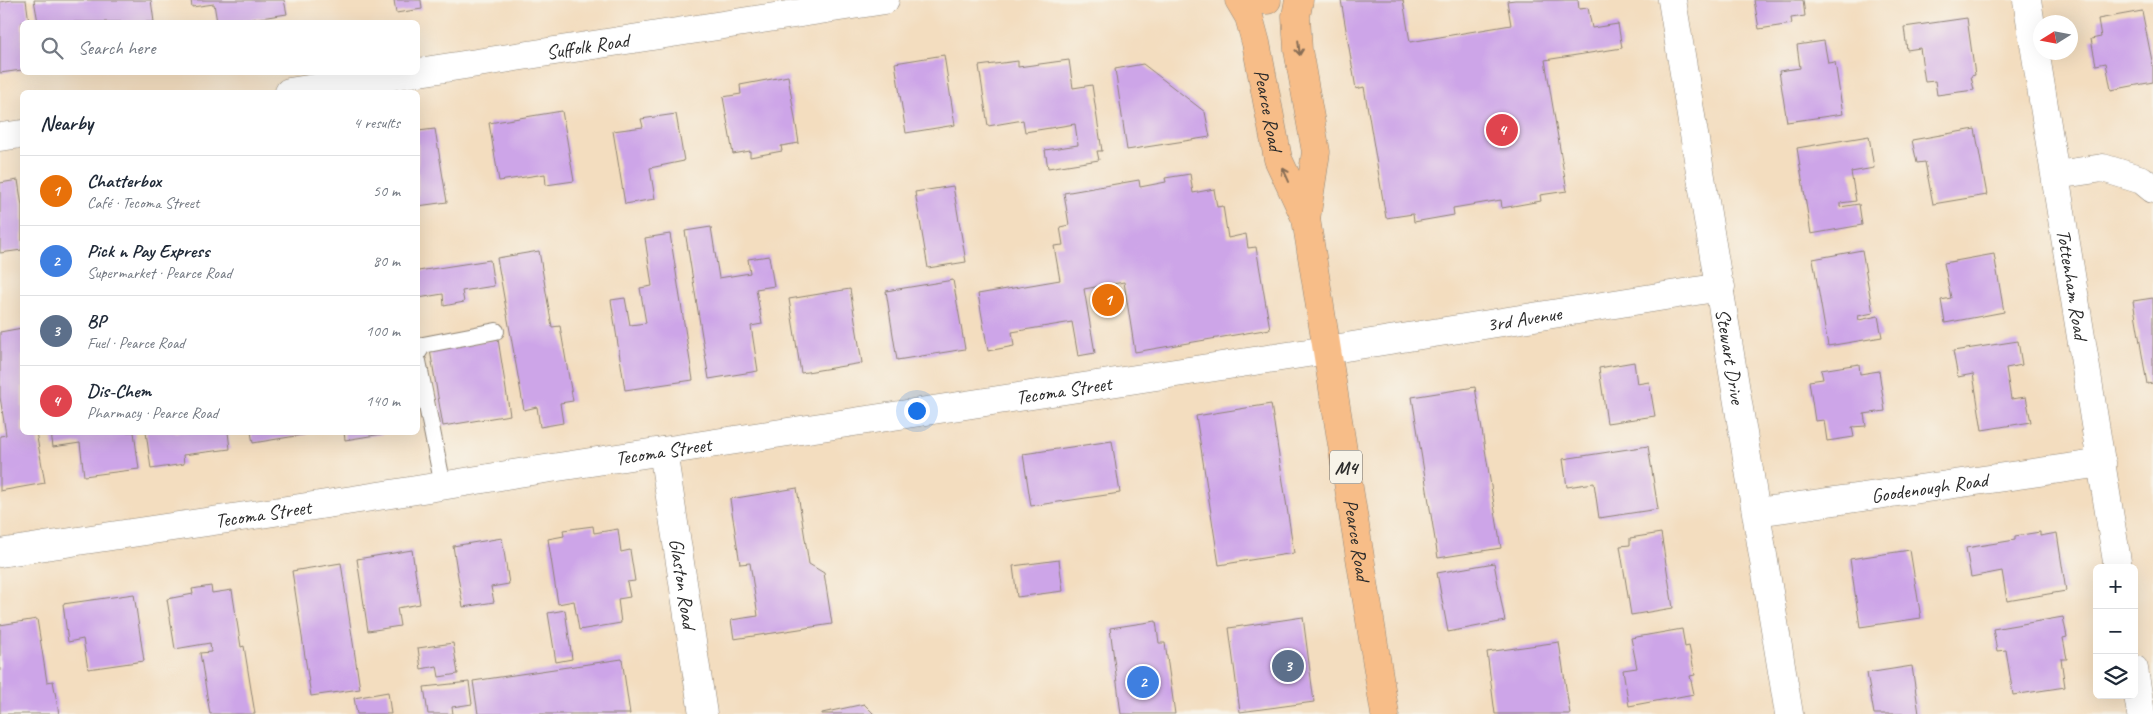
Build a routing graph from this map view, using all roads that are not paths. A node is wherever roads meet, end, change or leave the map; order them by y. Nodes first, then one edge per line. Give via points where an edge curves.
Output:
1 (885, 0) edge
2 (1239, 0) edge
3 (1254, 0) edge
4 (1267, 0) edge
5 (1299, 0) edge
6 (1672, 0) edge
7 (2027, 0) edge
8 (420, 72) edge
9 (400, 75) edge
10 (303, 90) edge
11 (20, 134) edge
12 (0, 138) edge
13 (2056, 175) junction
14 (2153, 188) edge
15 (1306, 219) junction
16 (1720, 287) junction
17 (496, 331) dead end
18 (420, 350) edge
19 (1328, 350) junction
20 (420, 371) edge
21 (663, 451) junction
22 (2102, 463) junction
23 (443, 486) junction
24 (1757, 512) junction
25 (0, 553) edge
26 (2117, 564) edge
27 (2138, 695) edge
28 (703, 714) edge
29 (1385, 714) edge
30 (1789, 714) edge
31 (2141, 714) edge

1 - 8 street, Suffolk Road
15 -> 2 main road, Pearce Road / M4 via 1278,159 1256,43 1249,17
3 - 4 main road
5 -> 15 main road, Pearce Road / M4 via 1296,16 1298,50 1316,152
6 - 16 street, Stewart Drive
7 - 13 street, Tottenham Road
9 - 10 street, Suffolk Road
11 - 12 street
13 - 14 street via 2103,168 2142,180
13 - 22 street, Tottenham Road
15 - 19 main road, Pearce Road / M4
16 - 19 street, 3rd Avenue
16 - 24 street, Stewart Drive
17 - 18 lane via 423,345
19 - 21 street, Tecoma Street
19 - 29 main road, Pearce Road / M4
20 - 23 lane
21 - 23 street, Tecoma Street
21 - 28 street, Glaston Road
22 - 24 street, Goodenough Road
22 - 26 street, Tottenham Road
23 - 25 street, Tecoma Street
24 - 30 street, Stewart Drive
27 - 31 street

